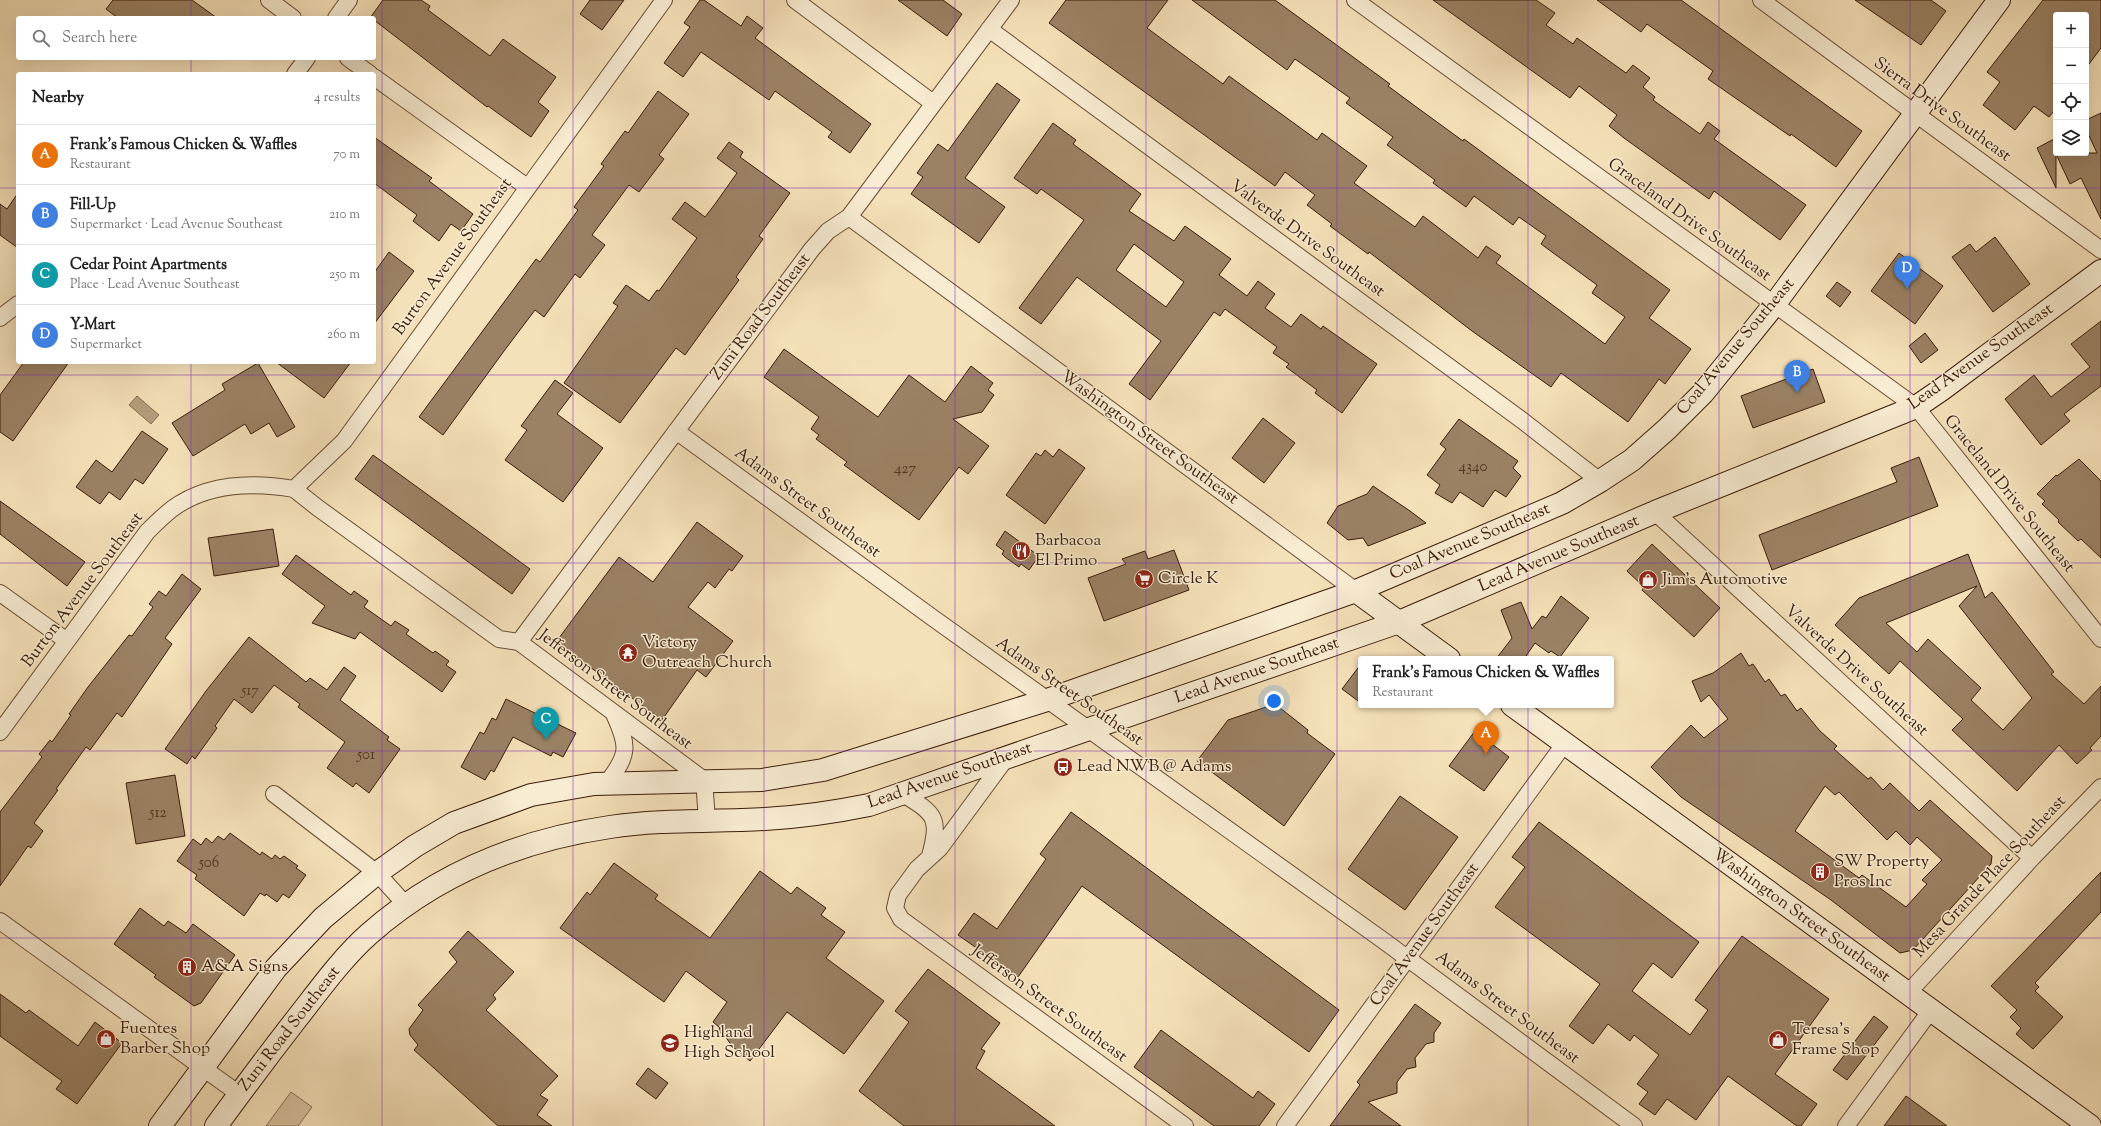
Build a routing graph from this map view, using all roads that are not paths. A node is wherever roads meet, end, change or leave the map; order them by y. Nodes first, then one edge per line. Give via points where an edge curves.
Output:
1 (269, 0) edge
2 (349, 0) edge
3 (664, 0) edge
4 (795, 0) edge
5 (1011, 0) edge
6 (1355, 0) edge
7 (1761, 0) edge
8 (1999, 0) edge
9 (290, 16) edge
10 (337, 16) edge
11 (989, 29) junction
12 (306, 60) edge
13 (351, 60) edge
14 (296, 72) edge
15 (367, 72) edge
16 (376, 78) edge
17 (933, 103) junction
18 (1915, 113) junction
19 (527, 187) junction
20 (848, 217) junction
21 (2101, 250) edge
22 (2101, 270) edge
23 (1774, 305) junction
24 (16, 306) edge
25 (0, 318) edge
26 (1916, 406) junction
27 (676, 431) junction
28 (1600, 481) junction
29 (294, 488) junction
30 (1656, 512) junction
31 (1356, 591) junction
32 (0, 593) edge
33 (1399, 622) junction
34 (2101, 640) edge
35 (67, 641) junction
36 (519, 642) junction
37 (1445, 656) edge
38 (1048, 700) junction
39 (1516, 708) edge
40 (614, 713) junction
41 (1088, 729) junction
42 (0, 732) edge
43 (1565, 743) junction
44 (1007, 757) junction
45 (704, 780) junction
46 (607, 783) junction
47 (2101, 787) edge
48 (274, 794) dead end
49 (903, 794) junction
50 (707, 820) junction
51 (930, 856) junction
52 (2032, 858) junction
53 (377, 872) junction
54 (406, 905) junction
55 (0, 921) edge
56 (368, 935) joint
57 (1408, 958) junction
58 (1908, 993) junction
59 (1931, 1010) junction
60 (202, 1067) junction
61 (239, 1094) junction
62 (160, 1126) edge
63 (216, 1126) edge
64 (1185, 1126) edge
65 (1285, 1126) edge
66 (1634, 1126) edge
67 (1846, 1126) edge
68 (2090, 1126) edge

1 - 9 street
2 - 10 street
3 - 19 street, Burton Avenue Southeast
4 - 17 street
5 - 11 street, Zuni Road Southeast
6 - 23 street, Graceland Drive Southeast
7 - 18 street, Sierra Drive Southeast
8 - 18 main road, Coal Avenue Southeast
11 - 17 street, Zuni Road Southeast
11 - 28 street, Valverde Drive Southeast via 1523,421
12 - 14 street
13 - 15 street
16 - 19 street
17 - 20 street, Zuni Road Southeast
18 - 21 street, Sierra Drive Southeast
18 - 23 main road, Coal Avenue Southeast
19 - 29 street, Burton Avenue Southeast via 344,441
20 - 27 street, Zuni Road Southeast via 828,231 812,249
20 - 31 street, Washington Street Southeast
22 - 26 main road, Lead Avenue Southeast
23 - 26 street, Graceland Drive Southeast
23 - 28 main road, Coal Avenue Southeast via 1698,398 1632,460
24 - 25 street
26 - 30 main road, Lead Avenue Southeast
26 - 34 street, Graceland Drive Southeast
27 - 36 street, Zuni Road Southeast
27 - 38 street, Adams Street Southeast
28 - 31 main road, Coal Avenue Southeast via 1562,503
29 - 35 street, Burton Avenue Southeast via 250,484 236,486 196,495 173,508 146,532
29 - 36 street, Jefferson Street Southeast via 499,639
30 - 33 main road, Lead Avenue Southeast
30 - 52 street, Valverde Drive Southeast
31 - 33 main road, Washington Street Southeast
31 - 38 main road
32 - 35 street
33 - 37 main road, Washington Street Southeast
33 - 41 main road, Lead Avenue Southeast
35 - 42 street, Burton Avenue Southeast
36 - 40 street, Jefferson Street Southeast
38 - 41 street, Adams Street Southeast
38 - 45 main road via 823,770 762,780
39 - 43 main road, Washington Street Southeast
40 - 45 street, Jefferson Street Southeast
40 - 46 street via 624,736 625,755
41 - 44 main road, Lead Avenue Southeast
41 - 57 street, Adams Street Southeast
43 - 57 street, Coal Avenue Southeast
43 - 58 main road, Washington Street Southeast
44 - 49 main road, Lead Avenue Southeast
44 - 51 street via 940,848
45 - 46 main road
45 - 50 street
46 - 53 main road via 531,795 454,823
47 - 52 street, Mesa Grande Place Southeast
48 - 53 street
49 - 50 main road, Lead Avenue Southeast via 869,805 813,816
49 - 51 street via 923,806 933,817 935,837
50 - 54 main road, Lead Avenue Southeast via 611,826 550,837 486,859 443,881
51 - 64 street, Jefferson Street Southeast via 898,895 895,908 901,919
52 - 58 street, Mesa Grande Place Southeast
53 - 54 street
53 - 60 main road via 323,918 276,968
54 - 56 main road, Lead Avenue Southeast
55 - 60 street
56 - 61 main road, Zuni Road Southeast via 325,982
57 - 65 street, Coal Avenue Southeast
57 - 66 street, Adams Street Southeast
58 - 59 main road, Washington Street Southeast
59 - 67 street
59 - 68 main road, Washington Street Southeast
60 - 61 street
60 - 62 main road
61 - 63 main road, Zuni Road Southeast

